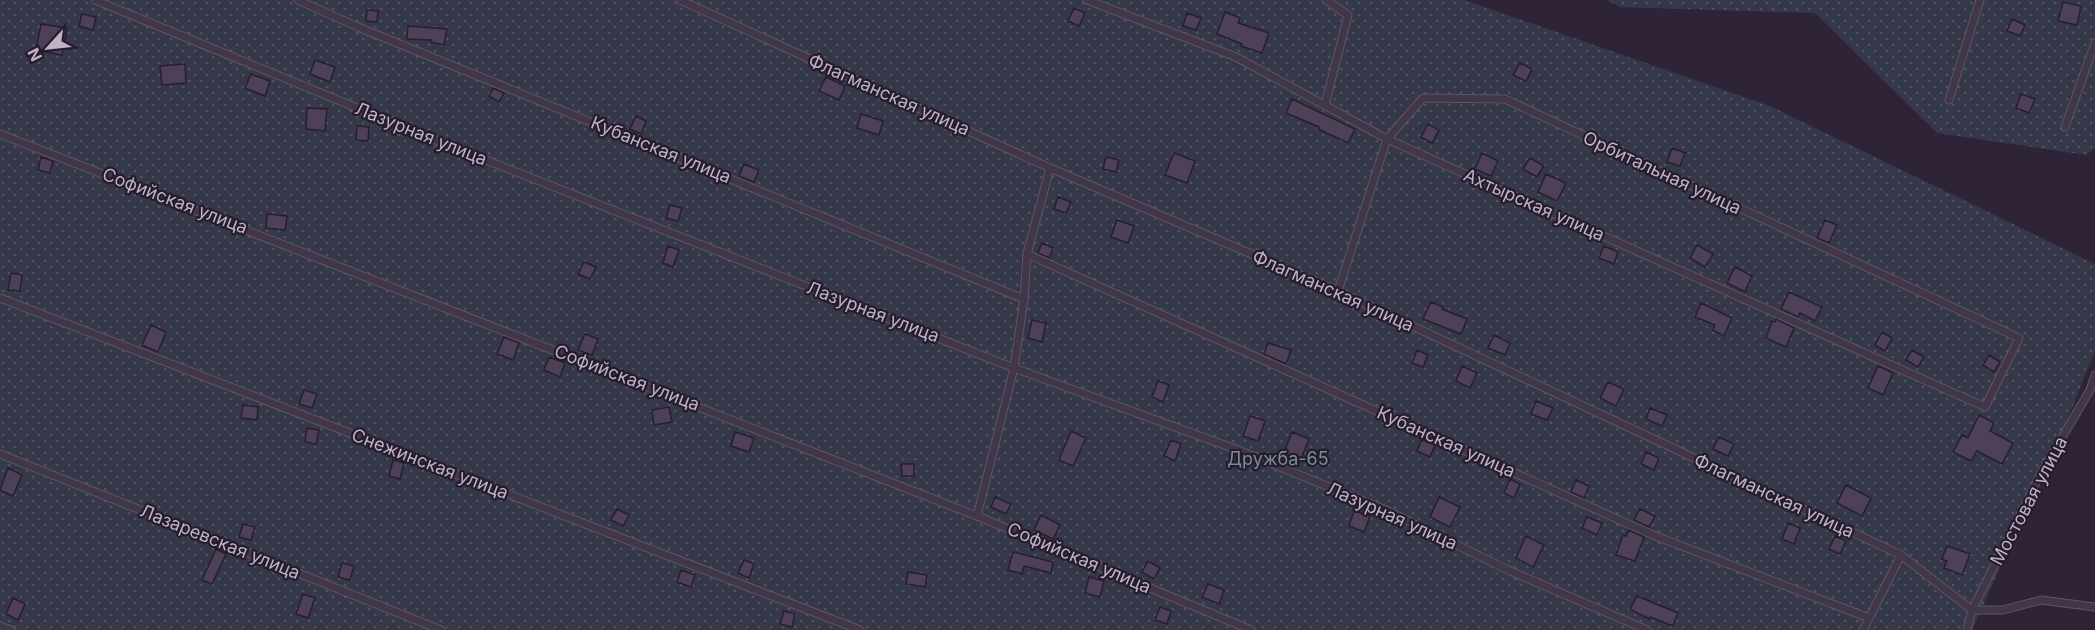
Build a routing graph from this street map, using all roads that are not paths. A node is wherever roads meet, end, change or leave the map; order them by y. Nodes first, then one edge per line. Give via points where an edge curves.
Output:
1 (96, 0) edge
2 (298, 0) edge
3 (680, 0) edge
4 (1087, 0) edge
5 (1326, 0) edge
6 (1980, 0) edge
7 (2095, 44) edge
8 (1949, 100) dead end
9 (1326, 105) junction
10 (2065, 127) dead end
11 (0, 134) edge
12 (1387, 139) junction
13 (1050, 168) junction
14 (1027, 254) junction
15 (1338, 291) junction
16 (0, 298) edge
17 (1024, 299) junction
18 (1014, 368) junction
19 (2095, 375) edge
20 (1984, 407) joint
21 (0, 454) edge
22 (977, 516) junction
23 (1901, 555) junction
24 (2095, 608) edge
25 (1972, 610) junction
26 (1869, 618) junction
27 (0, 626) edge
28 (11, 630) edge
29 (441, 630) edge
30 (860, 630) edge
31 (1251, 630) edge
32 (1647, 630) edge
33 (1863, 630) edge
34 (1967, 630) edge

1 - 18 lane, Лазурная улица via 430,138
2 - 17 lane, Кубанская улица
3 - 13 lane, Флагманская улица
4 - 9 lane, Ахтырская улица via 1236,57
5 - 9 lane via 1348,15
6 - 8 lane
7 - 10 lane
9 - 12 lane, Ахтырская улица
11 - 22 lane, Софийская улица
12 - 15 lane, Орбитальная улица
12 - 20 lane, Ахтырская улица
12 - 20 lane, Орбитальная улица via 1423,98 1505,99 2019,338
13 - 14 lane
13 - 15 lane, Флагманская улица
14 - 17 lane
14 - 26 lane, Кубанская улица via 1653,536
15 - 23 lane, Флагманская улица
16 - 30 lane, Снежинская улица
17 - 18 lane
18 - 22 lane
18 - 32 lane, Лазурная улица via 1238,450 1388,511 1508,570
19 - 25 lane, Мостовая улица via 2091,390 2041,472
21 - 29 lane, Лазаревская улица
22 - 31 lane, Софийская улица
23 - 25 lane, Флагманская улица
23 - 26 lane
24 - 25 lane via 2041,600 2003,610
25 - 34 lane, Мостовая улица
26 - 33 lane
27 - 28 lane

